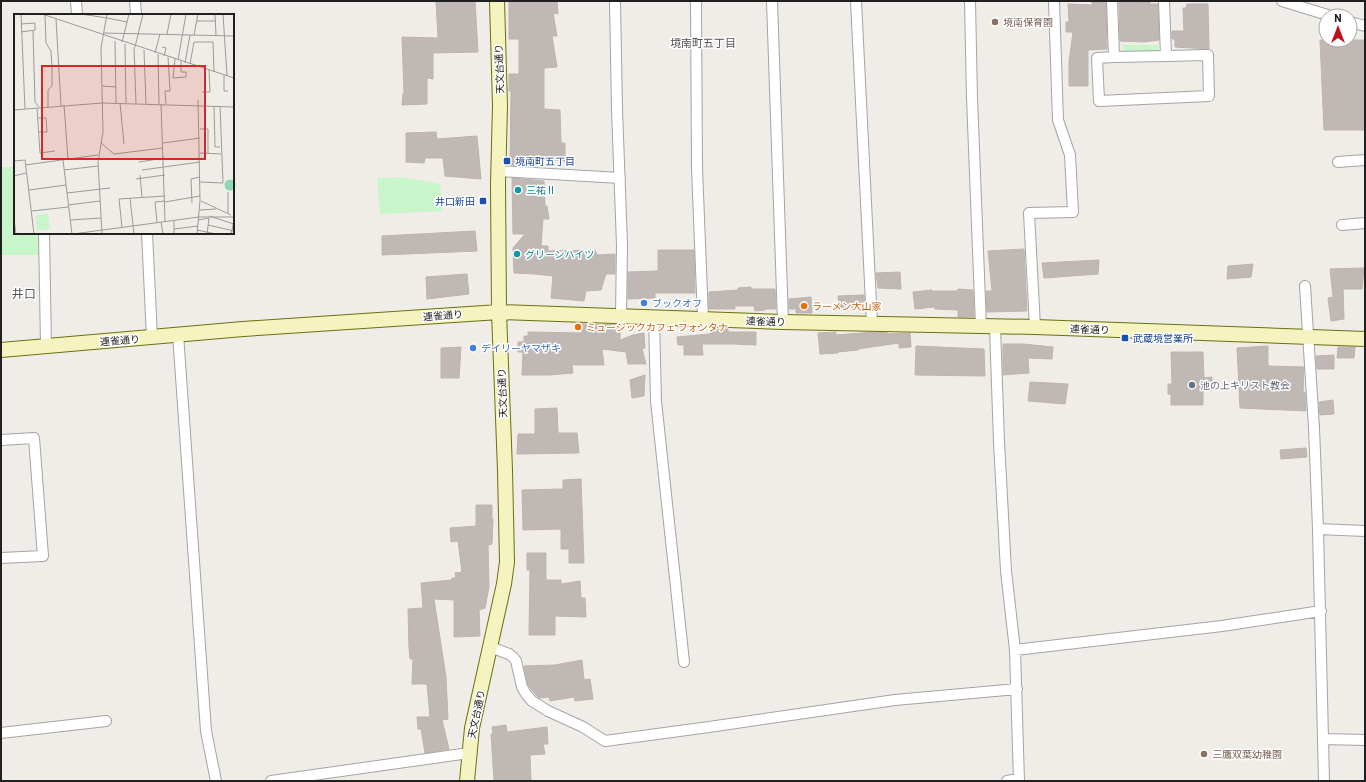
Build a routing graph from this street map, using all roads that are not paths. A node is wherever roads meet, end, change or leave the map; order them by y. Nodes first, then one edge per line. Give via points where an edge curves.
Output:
1 (76, 1) edge
2 (135, 1) edge
3 (497, 1) edge
4 (616, 1) edge
5 (696, 1) edge
6 (772, 1) edge
7 (856, 1) edge
8 (970, 1) edge
9 (1054, 1) edge
10 (1112, 1) edge
11 (1164, 1) edge
12 (1282, 1) edge
13 (1318, 12) edge
14 (77, 14) edge
15 (136, 14) edge
16 (1166, 56) junction
17 (1114, 57) junction
18 (1365, 160) edge
19 (1338, 162) dead end
20 (499, 171) junction
21 (620, 178) junction
22 (1365, 223) edge
23 (1342, 225) dead end
24 (44, 234) edge
25 (147, 234) edge
26 (1305, 286) dead end
27 (499, 312) junction
28 (621, 316) junction
29 (654, 318) junction
30 (703, 319) junction
31 (783, 322) junction
32 (872, 323) junction
33 (980, 326) junction
34 (995, 327) junction
35 (1035, 327) junction
36 (178, 334) junction
37 (152, 337) junction
38 (1308, 337) junction
39 (1365, 339) edge
40 (46, 345) junction
41 (1, 350) edge
42 (1, 440) edge
43 (1318, 529) junction
44 (1365, 531) edge
45 (1, 558) edge
46 (1321, 612) junction
47 (490, 647) junction
48 (1015, 650) junction
49 (684, 662) dead end
50 (1017, 689) junction
51 (106, 721) dead end
52 (1, 733) edge
53 (1323, 738) junction
54 (1365, 740) edge
55 (469, 753) junction
56 (1018, 780) edge
57 (216, 781) edge
58 (270, 781) edge
59 (467, 781) edge
60 (1007, 781) edge
61 (1324, 781) edge

1 - 14 street
2 - 15 street
3 - 20 main road, 天文台通り
4 - 21 street
5 - 30 street via 697,168
6 - 31 street
7 - 32 street
8 - 33 street
9 - 35 street via 1058,120 1070,155 1073,212 1030,213
10 - 17 street
11 - 16 street
12 - 13 street
16 - 17 street
16 - 17 street via 1208,55 1209,96 1099,101 1097,58
18 - 19 street
20 - 21 street
20 - 27 main road, 天文台通り
21 - 28 street
22 - 23 street
24 - 40 street
25 - 37 street
26 - 38 street
27 - 28 main road, 連雀通り
27 - 36 main road, 連雀通り
27 - 47 main road, 天文台通り via 507,562
28 - 29 main road, 連雀通り
29 - 30 main road, 連雀通り
29 - 49 street via 656,401
30 - 31 main road, 連雀通り
31 - 32 main road, 連雀通り
32 - 33 main road, 連雀通り
33 - 34 main road, 連雀通り
34 - 35 main road, 連雀通り
34 - 48 street via 1006,571
35 - 38 main road, 連雀通り
36 - 37 main road, 連雀通り
36 - 57 street via 206,731
37 - 40 main road, 連雀通り
38 - 39 main road, 連雀通り
38 - 43 street
40 - 41 main road, 連雀通り
42 - 45 street via 34,438 42,556
43 - 44 street
43 - 46 street
46 - 48 street
46 - 53 street
47 - 50 street via 513,657 522,687 532,701 583,727 604,741 895,700
47 - 55 main road, 天文台通り
48 - 50 street
50 - 56 street
51 - 52 street
53 - 54 street
53 - 61 street
55 - 58 street
55 - 59 main road, 天文台通り
56 - 60 street

